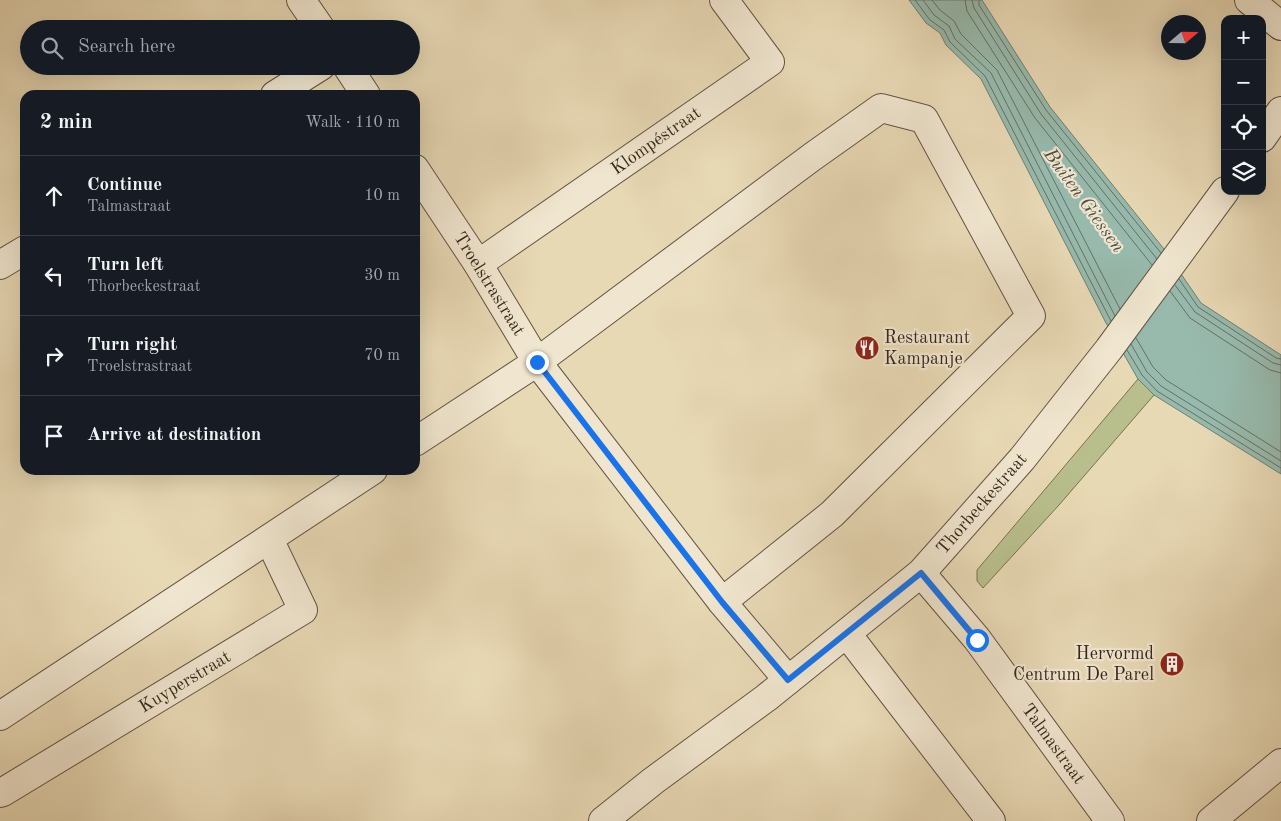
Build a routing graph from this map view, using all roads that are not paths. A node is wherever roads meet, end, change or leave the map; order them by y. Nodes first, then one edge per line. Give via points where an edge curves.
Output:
1 (301, 0) edge
2 (724, 0) edge
3 (1249, 0) edge
4 (315, 20) edge
5 (1281, 26) edge
6 (307, 75) edge
7 (352, 75) edge
8 (283, 90) edge
9 (363, 90) edge
10 (1281, 111) edge
11 (1266, 132) edge
12 (420, 177) edge
13 (1222, 195) edge
14 (20, 253) edge
15 (478, 264) junction
16 (0, 265) edge
17 (537, 362) junction
18 (420, 439) edge
19 (365, 475) edge
20 (269, 538) junction
21 (921, 573) junction
22 (722, 602) junction
23 (847, 634) junction
24 (788, 680) junction
25 (0, 716) edge
26 (1281, 763) edge
27 (0, 793) edge
28 (603, 821) edge
29 (991, 821) edge
30 (1110, 821) edge
31 (1211, 821) edge

1 - 4 street
2 - 15 street, Klompéstraat via 770,62
3 - 5 street
6 - 8 street
7 - 9 street
10 - 11 street
12 - 15 street, Troelstrastraat
13 - 21 street, Thorbeckestraat via 1109,349 1022,459
14 - 16 street
15 - 17 street, Troelstrastraat
17 - 18 street
17 - 22 street, Troelstrastraat
17 - 22 street via 881,108 924,119 1031,316 832,514
19 - 20 street
20 - 25 street
20 - 27 street, Kuyperstraat via 302,610
21 - 23 street, Thorbeckestraat
21 - 30 street, Talmastraat via 977,640
22 - 24 street, Troelstrastraat
23 - 24 street, Thorbeckestraat
23 - 29 street
24 - 28 street, Thorbeckestraat
26 - 31 street

